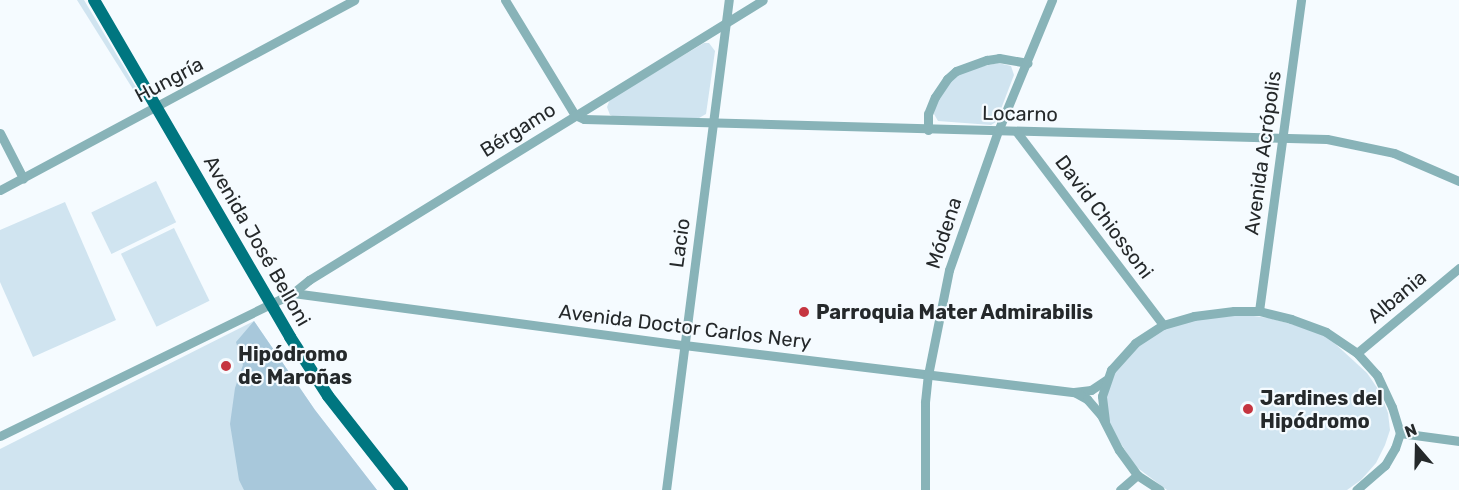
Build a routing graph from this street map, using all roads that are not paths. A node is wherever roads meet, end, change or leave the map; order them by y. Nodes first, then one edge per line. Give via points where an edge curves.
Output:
1 (94, 0) edge
2 (354, 0) edge
3 (505, 0) edge
4 (729, 0) edge
5 (763, 0) edge
6 (1052, 0) edge
7 (1301, 0) edge
8 (726, 23) junction
9 (1028, 63) junction
10 (156, 108) junction
11 (575, 115) junction
12 (715, 125) junction
13 (928, 130) junction
14 (998, 131) junction
15 (1016, 131) junction
16 (0, 133) edge
17 (1284, 137) junction
18 (23, 178) junction
19 (1459, 181) edge
20 (0, 190) edge
21 (1459, 268) edge
22 (293, 293) junction
23 (270, 304) junction
24 (1259, 311) junction
25 (1163, 325) junction
26 (684, 345) junction
27 (1357, 353) junction
28 (927, 375) junction
29 (1106, 380) junction
30 (1074, 392) junction
31 (1105, 421) junction
32 (1400, 433) junction
33 (0, 436) edge
34 (1459, 441) edge
35 (1137, 475) junction
36 (402, 490) edge
37 (666, 490) edge
38 (925, 490) edge
39 (1120, 490) edge
40 (1160, 490) edge
41 (1356, 490) edge

1 - 10 main road, Avenida José Belloni
2 - 10 street, Hungría
3 - 11 street
4 - 8 street, Lacio
5 - 8 street, Bérgamo
6 - 9 street, Módena
7 - 17 street, Avenida Acrópolis
8 - 11 street, Bérgamo
8 - 12 street, Lacio
9 - 13 street via 999,58 956,71 935,97 928,114
9 - 14 street, Módena
10 - 18 street, Hungría
10 - 23 main road, Avenida José Belloni
11 - 12 street, Locarno via 584,119
11 - 22 street, Bérgamo
12 - 13 street, Locarno
12 - 26 street, Lacio
13 - 14 street, Locarno
14 - 15 street, Locarno
14 - 28 street, Módena via 949,270
15 - 17 street, Locarno
15 - 25 street, David Chiossoni
16 - 18 street
17 - 19 street, Locarno via 1355,143 1412,159
17 - 24 street, Avenida Acrópolis
18 - 20 street, Hungría
21 - 27 street, Albania
22 - 23 street, Bérgamo
22 - 26 street, Avenida Doctor Carlos Nery
23 - 33 street, Bérgamo
23 - 36 main road, Avenida José Belloni via 328,396
24 - 25 street via 1209,313
24 - 27 street via 1326,332
25 - 29 street via 1124,353
26 - 28 street, Avenida Doctor Carlos Nery
26 - 37 street, Lacio
27 - 32 street via 1377,375
28 - 30 street, Avenida Doctor Carlos Nery
28 - 38 street, Módena
29 - 30 street, Avenida Doctor Carlos Nery via 1091,390
29 - 31 street via 1102,396
30 - 31 street via 1087,399
31 - 35 street
32 - 34 street
32 - 41 street via 1385,465
35 - 39 street
35 - 40 street

